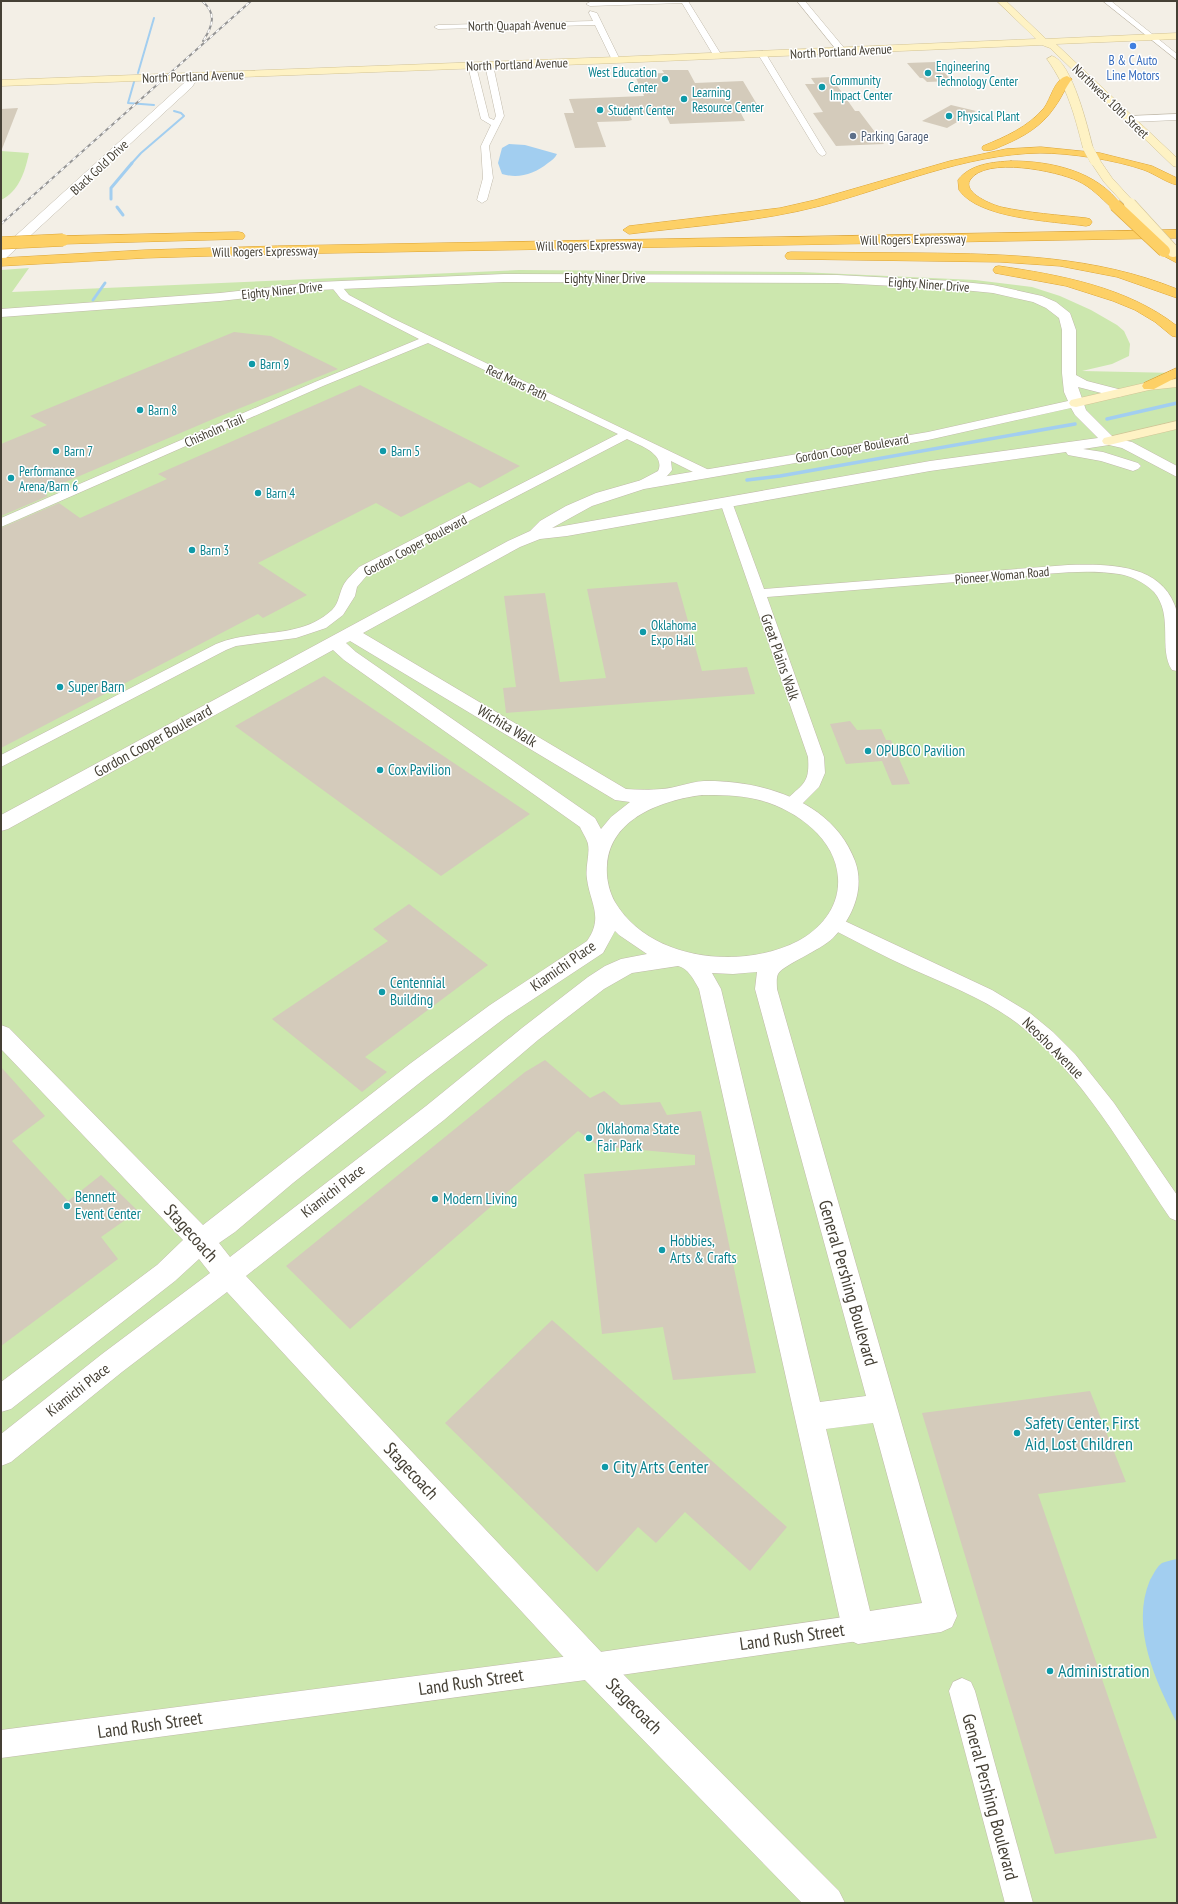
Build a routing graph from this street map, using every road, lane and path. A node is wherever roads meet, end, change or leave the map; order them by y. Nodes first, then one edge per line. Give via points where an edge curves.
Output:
1 (684, 1) edge
2 (801, 1) edge
3 (806, 1) edge
4 (1001, 1) edge
5 (1106, 1) edge
6 (589, 2) edge
7 (597, 23) junction
8 (438, 27) dead end
9 (1177, 36) edge
10 (1151, 37) junction
11 (1044, 42) junction
12 (842, 51) junction
13 (762, 54) junction
14 (718, 56) junction
15 (1177, 58) edge
16 (616, 60) junction
17 (489, 65) junction
18 (472, 66) junction
19 (194, 76) junction
20 (1067, 79) junction
21 (1, 83) edge
22 (477, 86) junction
23 (494, 86) junction
24 (497, 103) junction
25 (481, 104) junction
26 (1177, 117) edge
27 (1130, 119) junction
28 (495, 123) junction
29 (822, 153) dead end
30 (1177, 164) edge
31 (887, 182) junction
32 (1177, 182) edge
33 (482, 200) dead end
34 (1116, 221) dead end
35 (1086, 222) junction
36 (1101, 222) dead end
37 (1007, 223) dead end
38 (1158, 226) junction
39 (739, 228) dead end
40 (1177, 234) edge
41 (254, 236) dead end
42 (1, 243) edge
43 (476, 247) junction
44 (1174, 252) edge
45 (700, 255) dead end
46 (1, 256) edge
47 (779, 256) dead end
48 (818, 256) junction
49 (1, 262) edge
50 (335, 284) junction
51 (1177, 294) edge
52 (1, 312) edge
53 (1177, 333) edge
54 (428, 339) junction
55 (1177, 372) edge
56 (1070, 377) junction
57 (1177, 383) edge
58 (1149, 386) junction
59 (1117, 393) junction
60 (1076, 403) junction
61 (1177, 425) edge
62 (1156, 431) junction
63 (627, 434) junction
64 (1109, 441) junction
65 (654, 447) junction
66 (1054, 448) junction
67 (1143, 466) junction
68 (1177, 472) edge
69 (709, 483) junction
70 (643, 484) junction
71 (726, 502) junction
72 (1, 523) edge
73 (537, 534) junction
74 (758, 594) junction
75 (350, 633) junction
76 (334, 642) junction
77 (1177, 667) edge
78 (1, 762) edge
79 (670, 793) junction
80 (791, 805) junction
81 (1, 824) edge
82 (597, 859) junction
83 (604, 902) junction
84 (834, 922) junction
85 (783, 958) junction
86 (685, 960) junction
87 (1, 1034) edge
88 (1177, 1212) edge
89 (202, 1241) junction
90 (227, 1274) junction
91 (1, 1398) edge
92 (883, 1408) junction
93 (808, 1417) junction
94 (1, 1452) edge
95 (941, 1616) joint
96 (858, 1628) junction
97 (593, 1666) junction
98 (962, 1691) dead end
99 (1, 1744) edge
100 (827, 1903) edge
101 (1019, 1903) edge

1 - 6 street
1 - 14 street
2 - 3 street
2 - 12 street
4 - 11 main road, Northwest 10th Street
5 - 10 street
6 - 7 street
7 - 8 street, North Quapah Avenue
7 - 16 street
9 - 10 main road, North Portland Avenue
10 - 11 main road, North Portland Avenue
10 - 15 street
11 - 12 main road, North Portland Avenue
11 - 20 main road, Northwest 10th Street via 1041,46
11 - 27 main road, Northwest 10th Street via 1053,46
12 - 13 main road, North Portland Avenue
13 - 14 main road, North Portland Avenue
13 - 29 street
14 - 16 main road, North Portland Avenue
16 - 17 main road, North Portland Avenue
17 - 18 main road, North Portland Avenue
17 - 23 street
18 - 19 main road, North Portland Avenue
18 - 22 street
19 - 21 main road, North Portland Avenue
19 - 46 street, Black Gold Drive via 188,85
20 - 31 highway via 1059,86 1057,95 1047,111 1016,135 992,146
20 - 38 main road, Northwest 10th Street, bridge via 1074,94 1088,148 1095,161 1130,204
22 - 23 street
22 - 25 street
23 - 24 street
24 - 25 street
24 - 28 street via 499,119
25 - 28 street via 485,119
26 - 27 street
27 - 30 main road, Northwest 10th Street
28 - 33 street via 485,146 488,178
31 - 32 highway via 990,154 1041,150 1117,159 1148,168
31 - 39 highway, Will Rogers Expressway via 818,203 780,211 625,230
34 - 38 highway
35 - 36 highway
35 - 37 highway
35 - 44 highway, bridge via 1000,210 970,196 965,191 964,181 971,173 988,167 1038,166 1061,170 1090,183
38 - 44 main road, Northwest 10th Street, bridge
40 - 43 highway, Will Rogers Expressway
41 - 42 highway, Will Rogers Expressway, bridge
43 - 45 highway via 590,254
43 - 49 highway, Will Rogers Expressway via 216,252
47 - 48 highway
48 - 51 highway via 1014,258 1058,262 1126,276
48 - 53 highway via 975,267 1045,278 1123,301 1160,320
50 - 52 street, Eighty Niner Drive via 220,297
50 - 54 street, Red Mans Path via 345,297
50 - 56 street, Eighty Niner Drive via 524,277 837,279 993,289 1037,299 1051,305 1065,316 1069,330
54 - 63 street, Red Mans Path
54 - 72 street, Chisholm Trail
55 - 58 highway
56 - 59 street via 1082,384
56 - 60 street, Eighty Niner Drive
57 - 58 main road, Gordon Cooper Boulevard
58 - 59 main road, Gordon Cooper Boulevard
59 - 60 main road, Gordon Cooper Boulevard
60 - 64 street, Eighty Niner Drive via 1080,412
60 - 69 street, Gordon Cooper Boulevard
61 - 62 main road, Gordon Cooper Boulevard
62 - 64 main road, Gordon Cooper Boulevard
62 - 67 street via 1147,439
63 - 65 street, Red Mans Path
63 - 78 street, Gordon Cooper Boulevard via 364,570 350,586 348,596 338,612 320,625 296,634 233,642 221,647
64 - 66 street, Gordon Cooper Boulevard
64 - 67 street, Eighty Niner Drive via 1111,448
65 - 69 street, Red Mans Path
65 - 70 street via 664,458 667,467 659,478
66 - 67 street
66 - 71 street, Gordon Cooper Boulevard via 930,466
67 - 68 street, Eighty Niner Drive
69 - 70 street, Gordon Cooper Boulevard
69 - 71 street via 715,495
70 - 73 street, Gordon Cooper Boulevard via 616,490 589,501 544,525
71 - 73 street, Gordon Cooper Boulevard via 567,531
71 - 74 street, Great Plains Walk
73 - 75 street, Gordon Cooper Boulevard
74 - 77 street, Pioneer Woman Road via 1068,569 1101,568 1123,571 1149,580 1165,596 1171,610
74 - 80 street, Great Plains Walk via 816,757 817,773 813,783
75 - 76 street, Gordon Cooper Boulevard
75 - 79 street, Wichita Walk via 622,795 650,797
76 - 81 street, Gordon Cooper Boulevard
76 - 82 street, Wichita Walk via 350,656 588,823 598,844
79 - 80 street via 702,788 729,788 762,793
79 - 82 street via 639,806 619,821 605,839
80 - 84 street via 827,831 845,862 849,885 847,897
82 - 83 street, Wichita Walk via 598,888
83 - 86 street via 613,916 630,933 654,948
83 - 89 street, Kiamichi Place via 607,924 604,935 595,947 498,1011 419,1070
84 - 85 street via 820,938
84 - 88 street, Neosho Avenue via 990,996 1024,1018 1088,1083
85 - 86 street via 758,964 732,966
85 - 92 street, General Pershing Boulevard via 770,966 765,976 766,989
86 - 90 street, Kiamichi Place via 629,965 596,982 435,1113
86 - 93 street via 702,974 710,989
87 - 89 street, Stagecoach
89 - 90 street, Stagecoach
89 - 91 street, Kiamichi Place via 166,1272
90 - 94 street, Kiamichi Place
90 - 97 street, Stagecoach
92 - 93 street
92 - 95 street, General Pershing Boulevard
93 - 96 street
95 - 96 street, Land Rush Street
96 - 97 street, Land Rush Street
97 - 99 street, Land Rush Street
97 - 100 street, Stagecoach
98 - 101 street, General Pershing Boulevard

